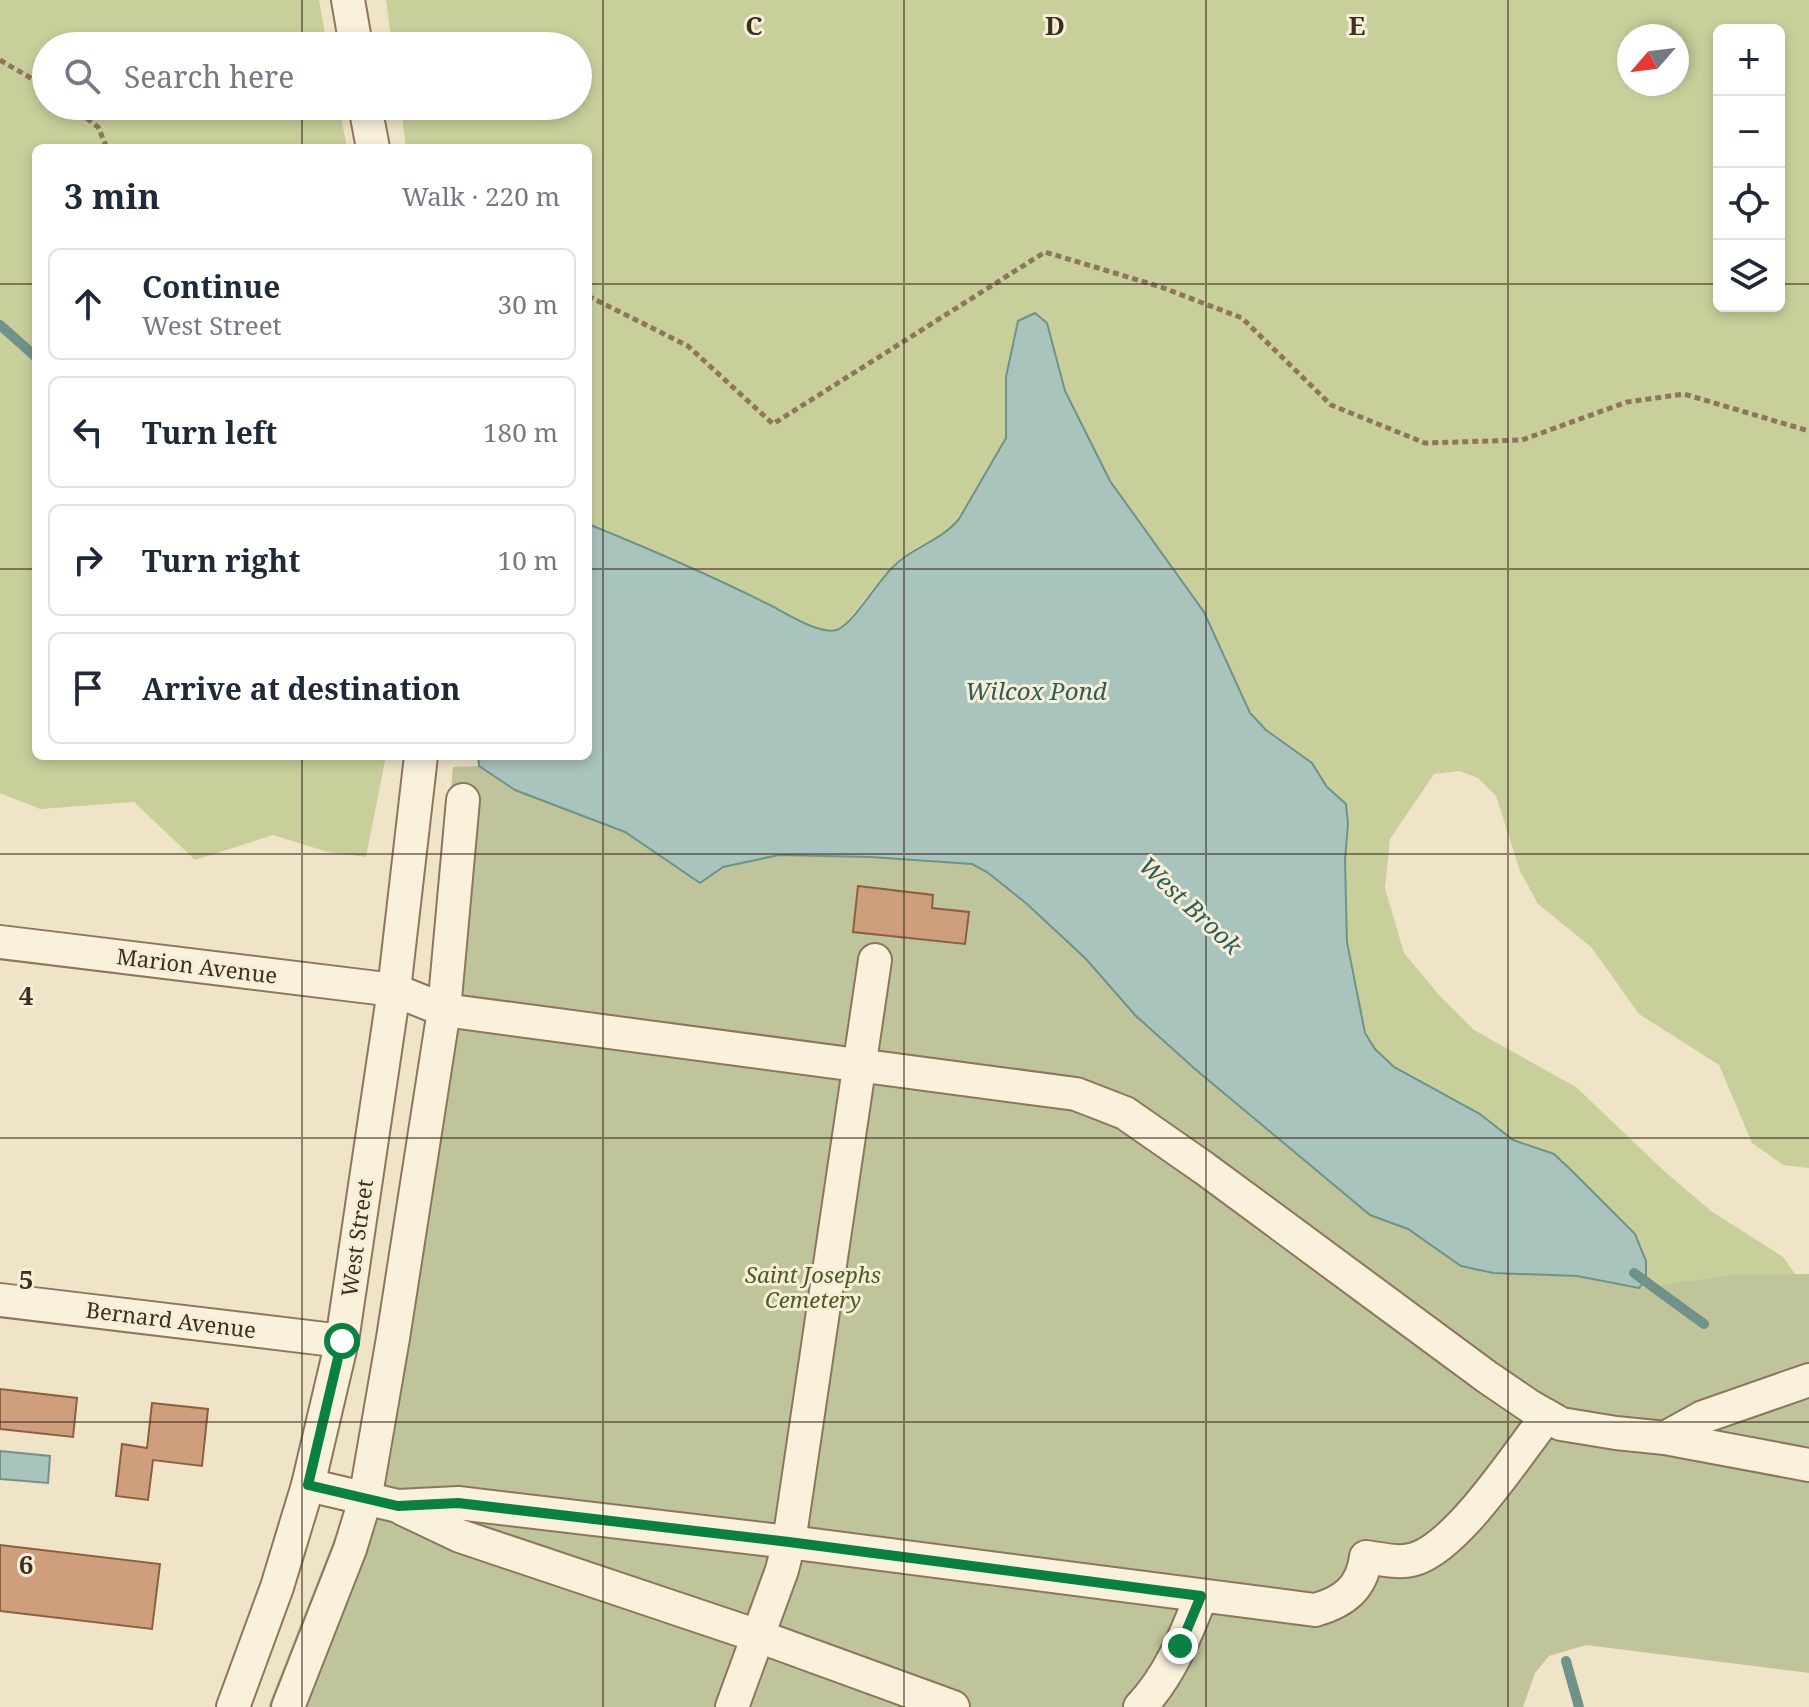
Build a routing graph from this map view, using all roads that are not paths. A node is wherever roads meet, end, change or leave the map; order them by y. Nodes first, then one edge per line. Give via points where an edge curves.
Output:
1 (348, 0) edge
2 (354, 32) edge
3 (368, 120) edge
4 (372, 144) edge
5 (421, 760) edge
6 (463, 800) dead end
7 (0, 942) edge
8 (875, 960) dead end
9 (394, 990) junction
10 (444, 1010) junction
11 (861, 1065) junction
12 (0, 1300) edge
13 (342, 1341) junction
14 (1809, 1380) edge
15 (1547, 1416) junction
16 (1665, 1438) junction
17 (1809, 1465) edge
18 (308, 1485) junction
19 (365, 1500) junction
20 (398, 1506) junction
21 (789, 1542) junction
22 (1201, 1596) junction
23 (758, 1636) junction
24 (233, 1707) edge
25 (288, 1707) edge
26 (732, 1707) edge
27 (953, 1707) edge
28 (1140, 1707) edge

1 - 2 street
3 - 4 street
5 - 9 street, West Street
6 - 10 street
7 - 9 street, Marion Avenue
8 - 11 street
9 - 10 street, Marion Avenue
9 - 13 street, West Street
10 - 11 street, Marion Avenue
10 - 19 street
11 - 15 street, Marion Avenue via 1076,1094 1125,1113
11 - 21 street
12 - 13 street, Bernard Avenue
13 - 18 street, West Street
14 - 16 street via 1703,1417
15 - 16 street, Marion Avenue via 1561,1424
15 - 22 street via 1481,1503 1436,1549 1400,1562 1366,1557 1357,1585 1333,1605 1315,1610
16 - 17 street, Marion Avenue
18 - 19 street
18 - 24 street, West Street
19 - 20 street
19 - 25 street
20 - 21 street via 458,1503
20 - 23 street via 460,1536
21 - 22 street
21 - 23 street
22 - 28 street via 1157,1688
23 - 26 street
23 - 27 street

